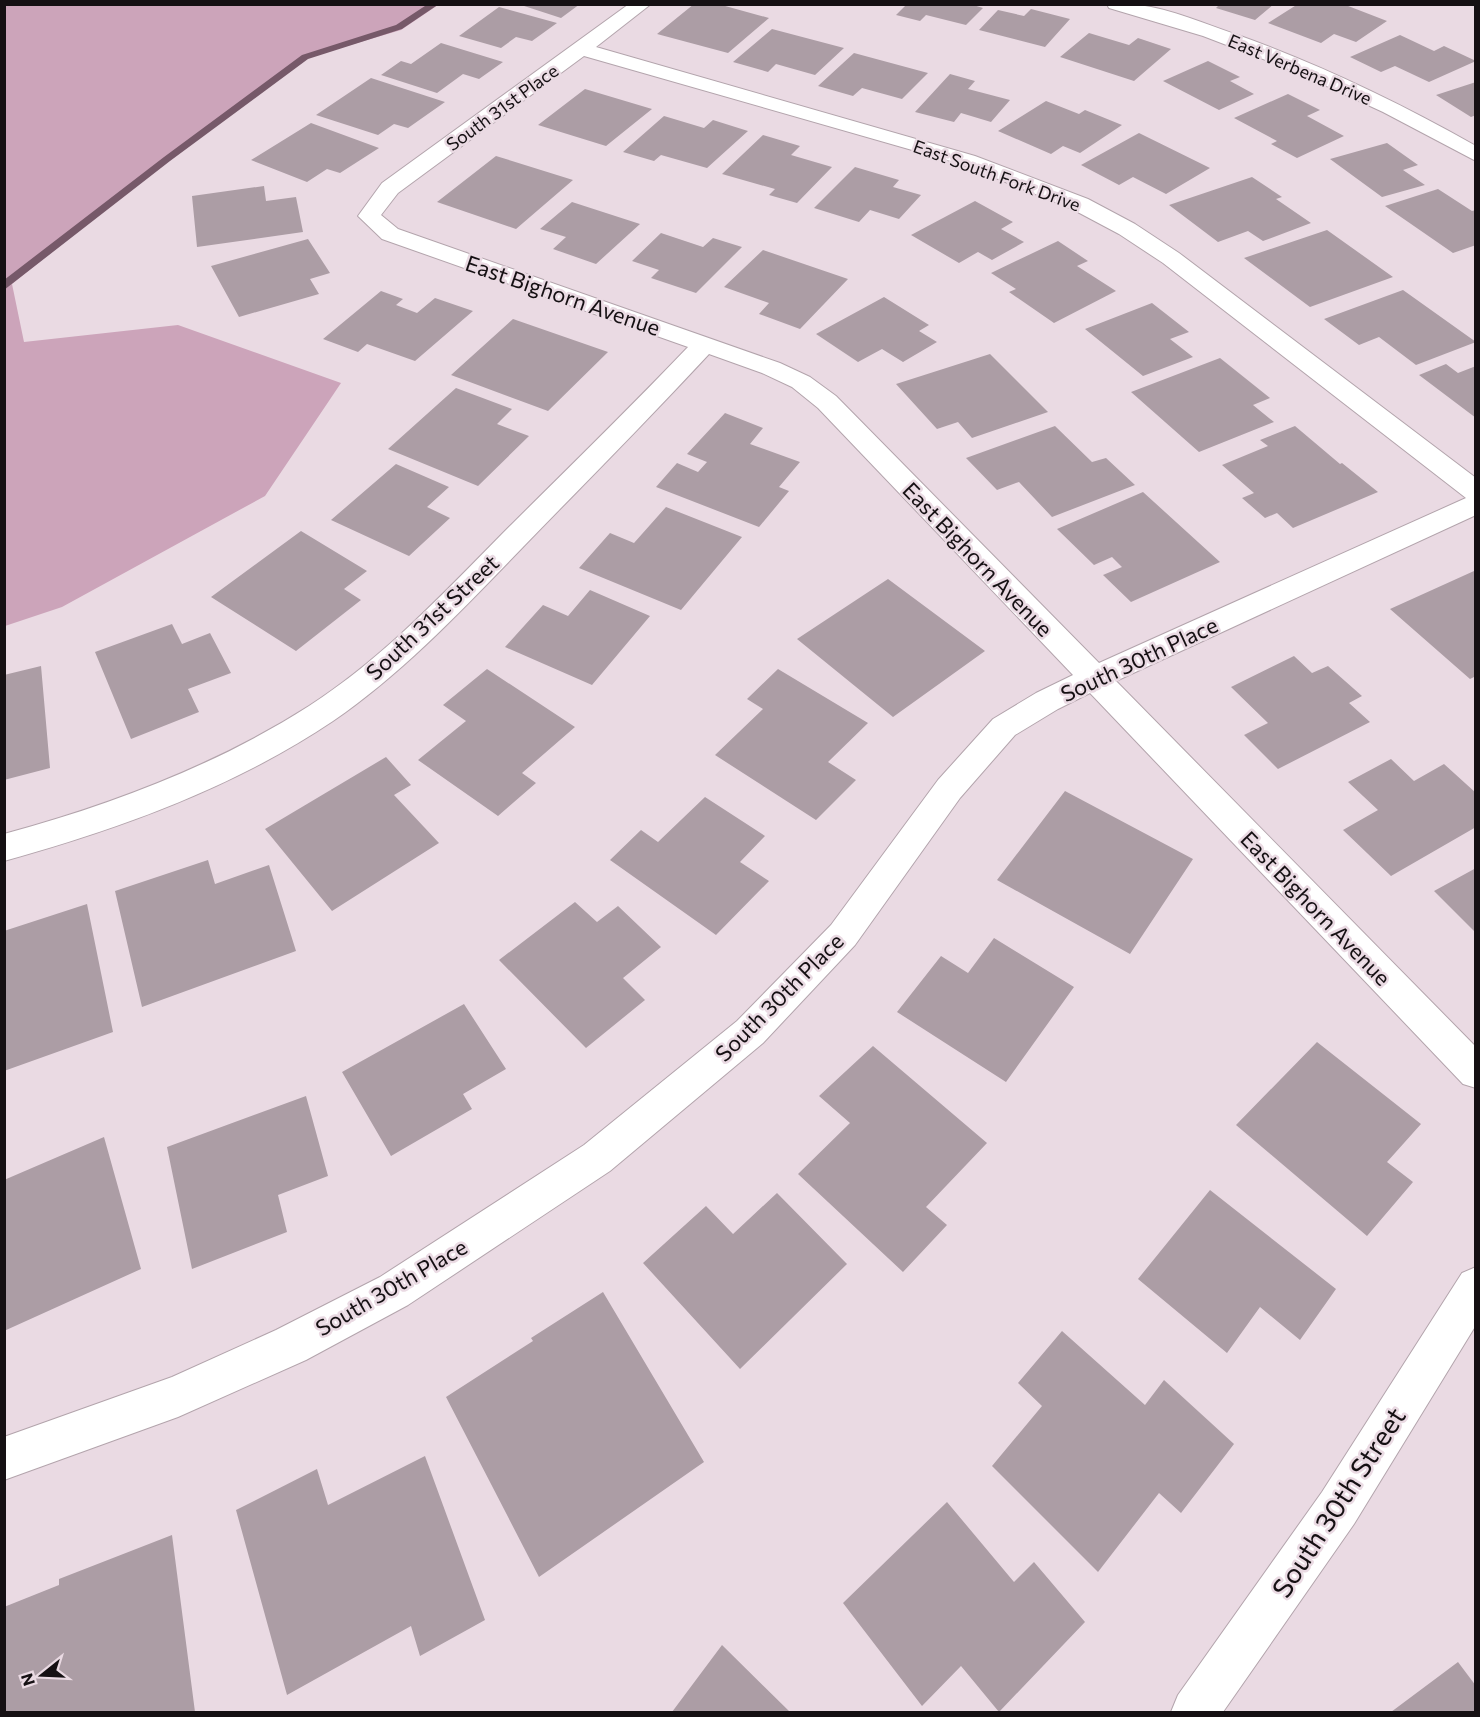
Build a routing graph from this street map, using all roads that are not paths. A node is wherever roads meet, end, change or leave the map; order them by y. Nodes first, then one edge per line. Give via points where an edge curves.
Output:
1 (642, 4) edge
2 (1116, 4) edge
3 (582, 49) junction
4 (1476, 155) edge
5 (369, 216) joint
6 (704, 345) junction
7 (1476, 492) edge
8 (1476, 504) edge
9 (1094, 679) junction
10 (4, 848) edge
11 (1476, 1072) edge
12 (1476, 1287) edge
13 (4, 1459) edge
14 (1195, 1713) edge

1 - 3 street, South 31st Place
2 - 4 street, East Verbena Drive via 1214,34 1299,66 1388,106
3 - 5 street, South 31st Place via 390,188
3 - 7 street, East South Fork Drive via 930,148 1080,204 1171,258
5 - 6 street, East Bighorn Avenue via 390,234
6 - 9 street, East Bighorn Avenue via 771,368 801,382 827,402
6 - 10 street, South 31st Street via 428,627 328,708 222,769 91,822
8 - 9 street, South 30th Place
9 - 11 street, East Bighorn Avenue
9 - 13 street, South 30th Place via 1005,727 949,789 836,943 750,1032 597,1158 394,1291 291,1345 178,1396
12 - 14 street, South 30th Street via 1338,1508

